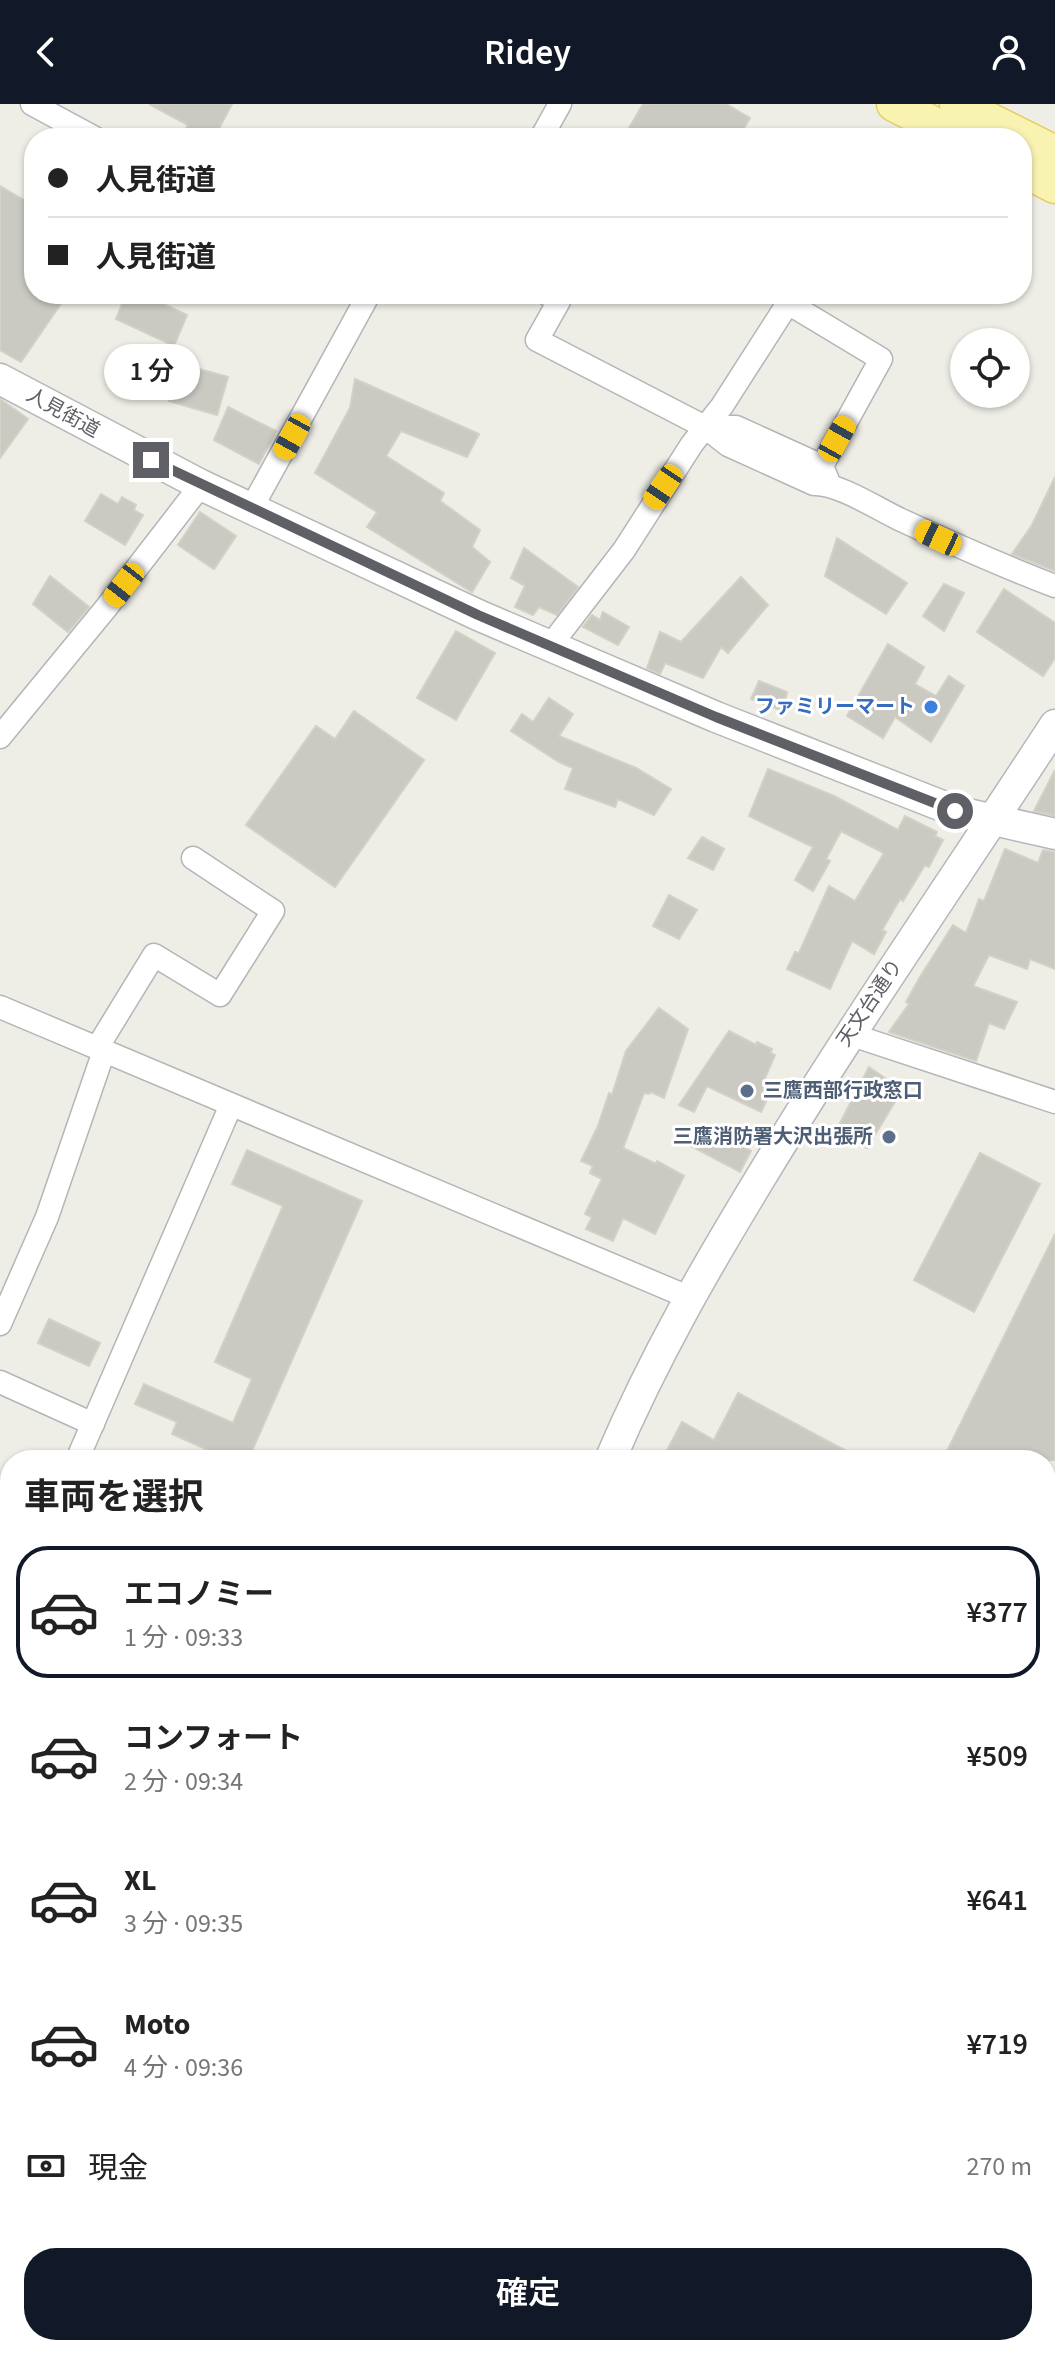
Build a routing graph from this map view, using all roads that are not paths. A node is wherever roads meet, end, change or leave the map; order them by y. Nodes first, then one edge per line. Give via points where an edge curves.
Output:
1 (32, 104) edge
2 (560, 104) edge
3 (894, 104) edge
4 (957, 104) edge
5 (76, 128) edge
6 (547, 128) edge
7 (941, 128) edge
8 (1005, 128) edge
9 (1032, 142) edge
10 (1055, 153) edge
11 (1032, 174) edge
12 (1055, 186) edge
13 (364, 304) edge
14 (557, 304) edge
15 (787, 304) edge
16 (790, 304) edge
17 (0, 379) edge
18 (705, 427) junction
19 (826, 474) junction
20 (201, 485) junction
21 (251, 509) junction
22 (1055, 586) edge
23 (550, 646) junction
24 (1055, 725) edge
25 (0, 737) edge
26 (992, 820) junction
27 (1055, 834) edge
28 (193, 858) dead end
29 (0, 1007) edge
30 (849, 1034) junction
31 (101, 1050) junction
32 (1055, 1102) edge
33 (231, 1105) junction
34 (688, 1297) junction
35 (0, 1324) edge
36 (0, 1382) edge
37 (93, 1424) junction
38 (81, 1450) edge
39 (615, 1450) edge

1 - 5 street
2 - 6 street
3 - 7 main road
4 - 8 main road
9 - 10 main road
11 - 12 main road
13 - 21 street
14 - 18 street via 537,340
15 - 18 street
16 - 19 street via 881,359
17 - 20 main road, 人見街道
18 - 19 street via 728,445 814,484
18 - 23 street via 624,550
19 - 22 street via 859,501
20 - 21 main road, 人見街道
20 - 25 street
21 - 23 main road, 人見街道
23 - 26 main road, 人見街道 via 716,717 955,811
24 - 26 main road, 天文台通り
26 - 27 main road, 人見街道
26 - 30 main road, 天文台通り
28 - 31 street via 273,911 220,995 154,955
29 - 31 street
30 - 32 street
30 - 34 main road, 天文台通り
31 - 33 street
31 - 35 street via 47,1217
33 - 34 street
33 - 37 street
34 - 39 main road, 天文台通り
36 - 37 street
37 - 38 street

